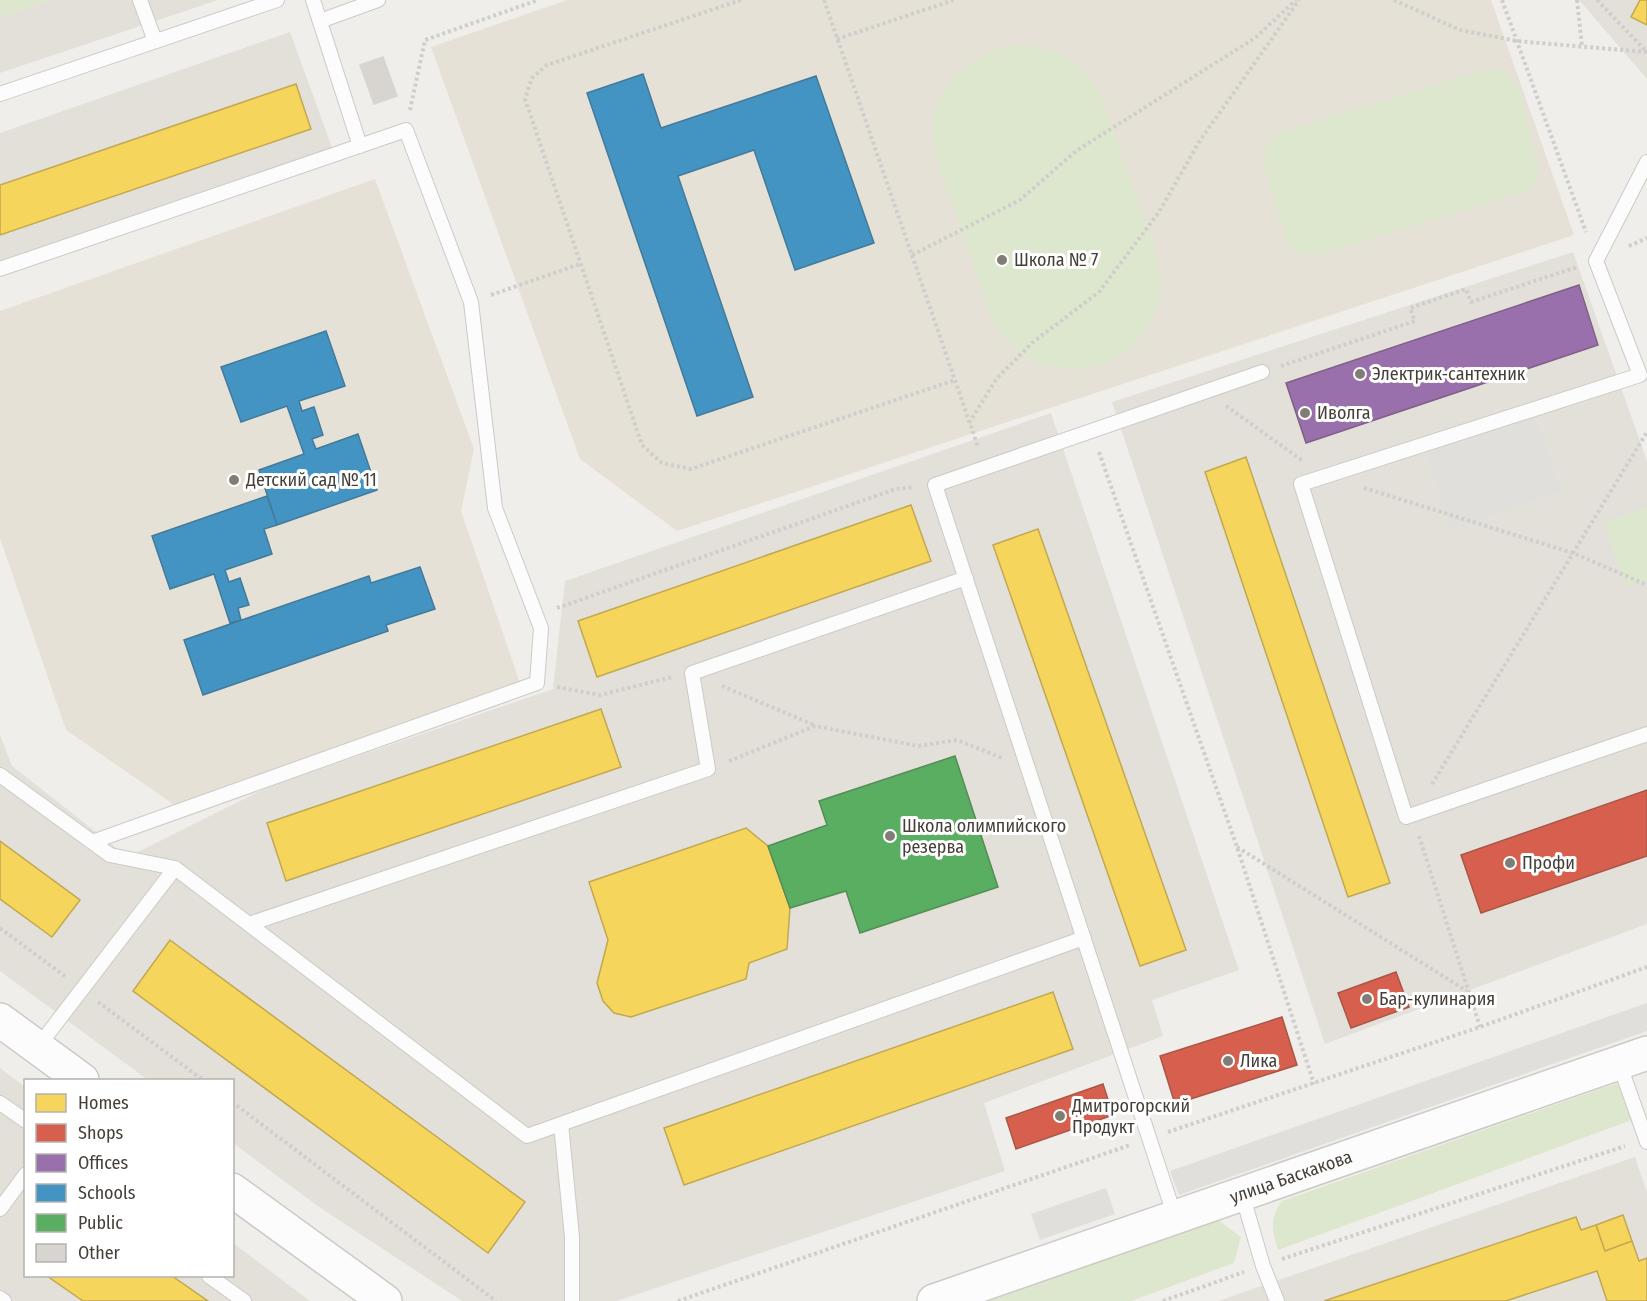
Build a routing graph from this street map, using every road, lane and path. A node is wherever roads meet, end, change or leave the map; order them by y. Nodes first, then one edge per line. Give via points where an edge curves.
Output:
1 (140, 0) edge
2 (277, 0) edge
3 (313, 0) edge
4 (378, 0) edge
5 (538, 0) edge
6 (741, 0) edge
7 (824, 0) edge
8 (954, 0) edge
9 (1298, 0) edge
10 (1394, 0) edge
11 (1503, 0) edge
12 (1577, 0) edge
13 (1597, 0) edge
14 (320, 21) junction
15 (837, 39) junction
16 (1517, 40) junction
17 (155, 41) junction
18 (1582, 46) junction
19 (1647, 52) edge
20 (0, 94) edge
21 (406, 130) junction
22 (360, 146) junction
23 (1647, 162) edge
24 (912, 255) junction
25 (1596, 261) junction
26 (580, 264) junction
27 (0, 269) edge
28 (471, 302) junction
29 (1262, 372) joint
30 (955, 380) junction
31 (1206, 392) junction
32 (969, 423) junction
33 (1092, 431) junction
34 (1647, 432) edge
35 (985, 468) junction
36 (1324, 476) junction
37 (935, 485) junction
38 (1573, 553) junction
39 (966, 578) junction
40 (1647, 585) edge
41 (536, 616) junction
42 (1647, 734) edge
43 (708, 769) junction
44 (1028, 769) junction
45 (0, 775) edge
46 (1413, 815) junction
47 (92, 842) junction
48 (1237, 847) junction
49 (176, 868) junction
50 (249, 924) junction
51 (1084, 938) junction
52 (1468, 991) junction
53 (0, 1020) edge
54 (1480, 1027) dead end
55 (38, 1048) junction
56 (1633, 1058) edge
57 (81, 1079) edge
58 (1314, 1084) dead end
59 (0, 1103) edge
60 (234, 1104) edge
61 (24, 1120) edge
62 (561, 1124) junction
63 (1646, 1140) edge
64 (24, 1177) edge
65 (234, 1191) edge
66 (1242, 1194) junction
67 (0, 1209) edge
68 (1175, 1217) junction
69 (1263, 1266) junction
70 (212, 1277) edge
71 (0, 1298) edge
72 (4, 1301) edge
73 (244, 1301) edge
74 (385, 1301) edge
75 (496, 1301) edge
76 (572, 1301) edge
77 (934, 1301) edge
78 (1163, 1301) edge
79 (1277, 1301) edge

1 - 17 lane
2 - 17 lane
3 - 14 lane
4 - 14 lane
5 - 21 path via 425,40
6 - 26 path via 547,65 532,78 525,99
7 - 15 path
8 - 15 path
9 - 24 path via 1255,38 1076,150 1020,200
9 - 32 path via 1200,142 1159,213 1099,292 1032,343 997,378
10 - 16 path via 1460,30
11 - 16 path
12 - 18 path
13 - 19 path
14 - 22 lane
15 - 24 path
16 - 18 path
16 - 25 path
17 - 20 lane
18 - 19 path
21 - 22 lane
21 - 28 lane
22 - 27 lane
23 - 25 lane
24 - 30 path
25 - 29 path via 1471,303 1466,289 1410,308 1415,321
25 - 36 lane via 1640,375
26 - 28 path
26 - 30 path via 642,445 662,463 691,469
28 - 41 lane via 495,507
29 - 31 lane
30 - 32 path
31 - 33 lane
31 - 36 path
32 - 35 path
33 - 35 lane
33 - 48 path
34 - 38 path
35 - 37 lane
36 - 38 path
36 - 46 lane via 1300,484 1406,817
37 - 39 lane
37 - 41 path via 896,489
38 - 40 path
38 - 46 path
39 - 43 lane via 692,673
39 - 44 lane
41 - 47 lane via 541,628 537,683
42 - 46 lane
43 - 44 path via 814,726 918,746 957,740
43 - 50 lane
44 - 51 lane
45 - 47 lane
46 - 52 path
47 - 49 lane via 110,855
48 - 52 path
48 - 58 path
49 - 50 lane
49 - 55 lane
50 - 62 lane via 527,1136
51 - 62 lane
51 - 68 lane
52 - 54 path
53 - 55 street
55 - 57 street
56 - 63 lane
56 - 66 street, улица Баскакова
59 - 61 lane
60 - 75 path
62 - 76 lane via 572,1237
63 - 69 path
64 - 67 lane
65 - 74 street
66 - 68 street, улица Баскакова
66 - 69 lane
68 - 77 street, улица Баскакова
69 - 78 path
69 - 79 lane
70 - 73 lane
71 - 72 lane

